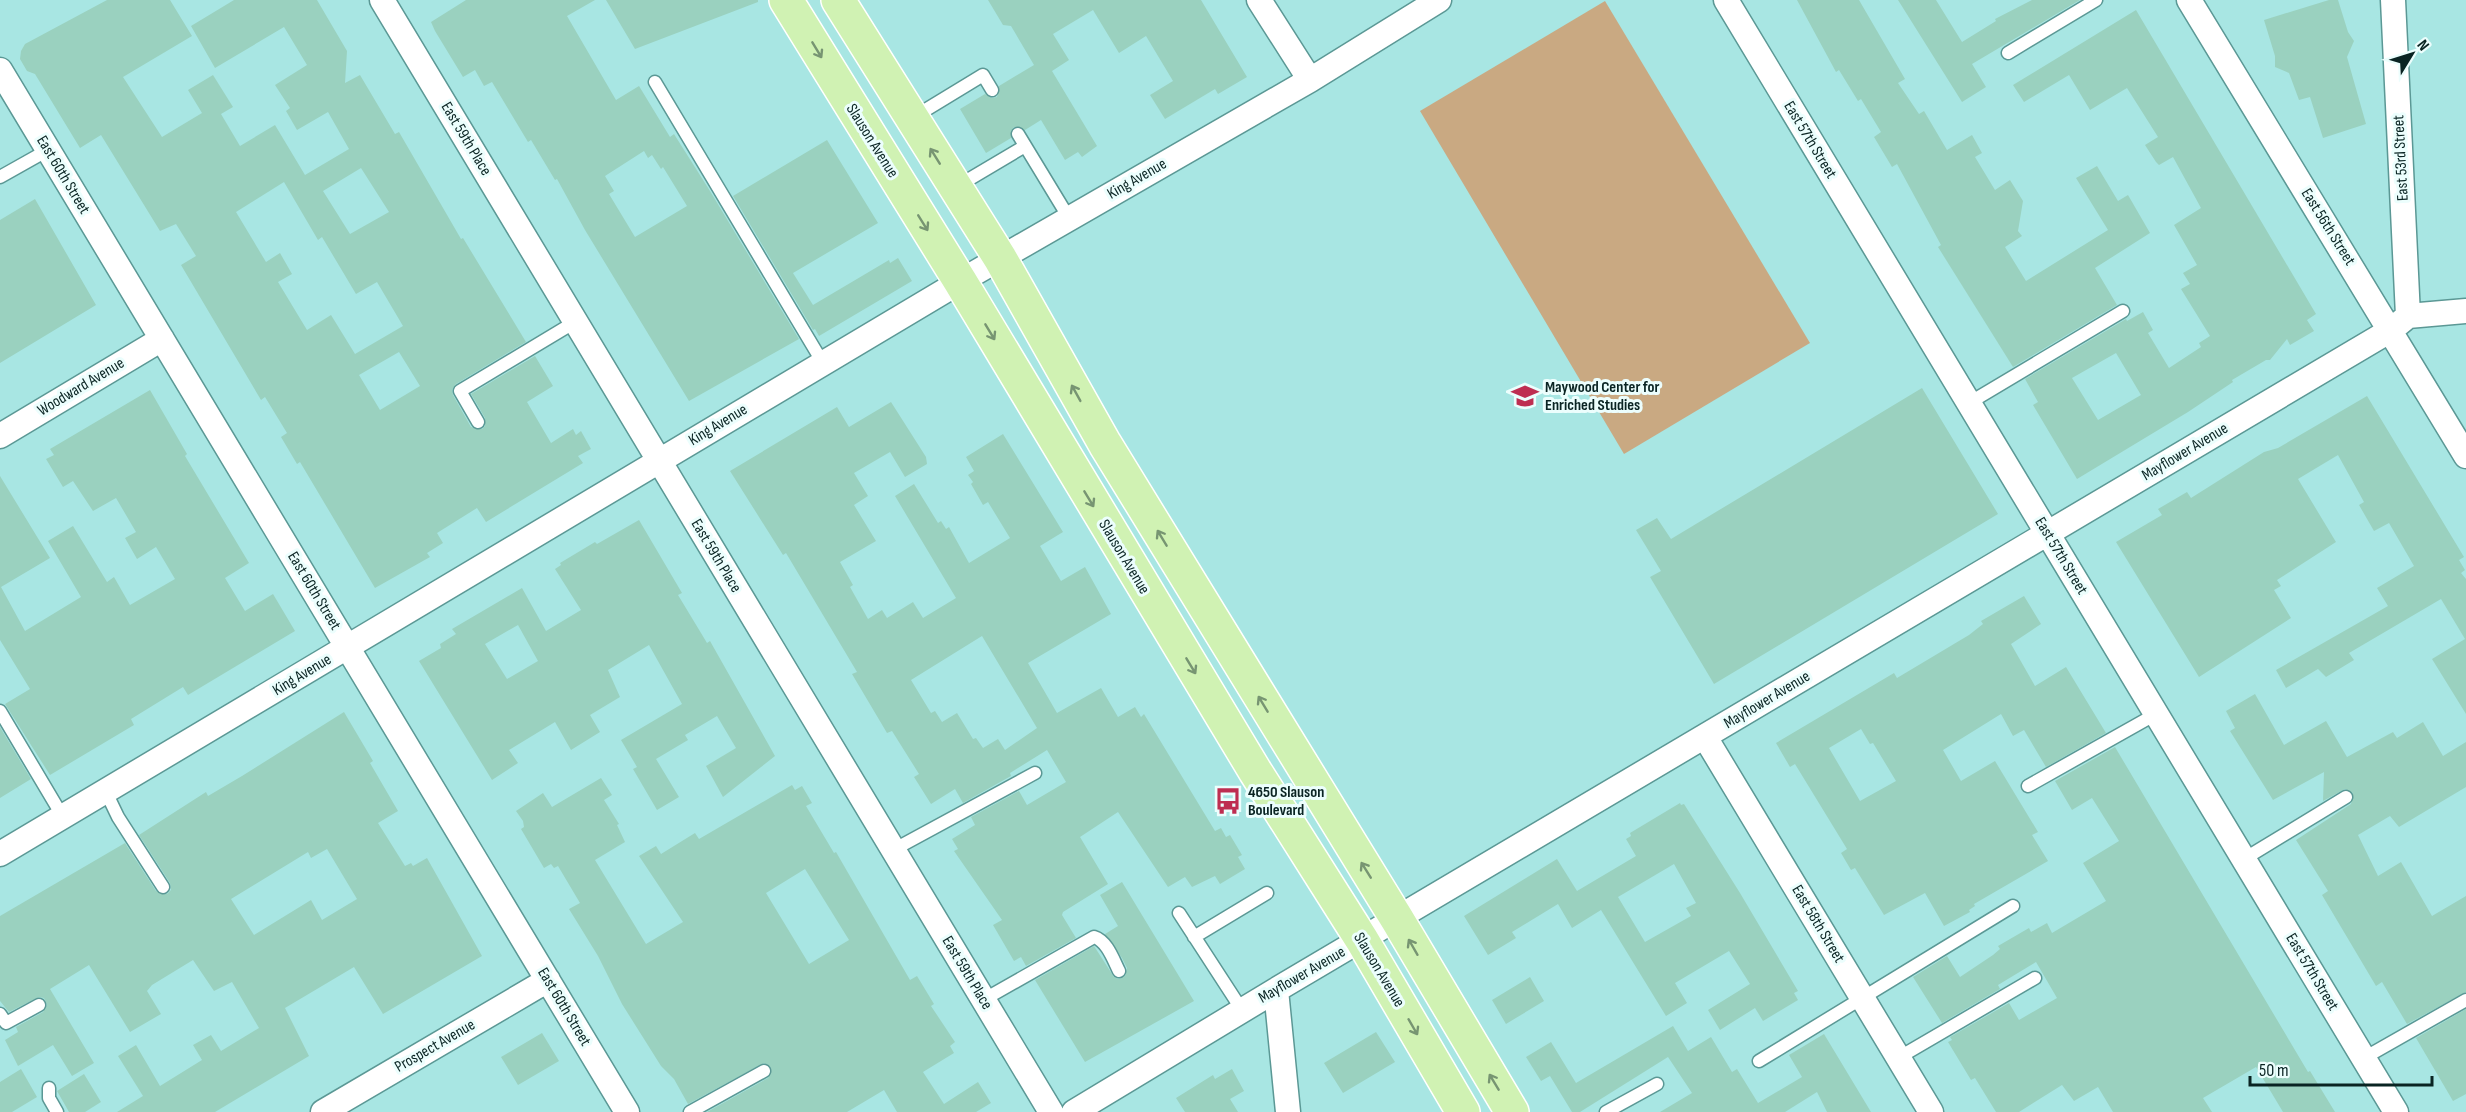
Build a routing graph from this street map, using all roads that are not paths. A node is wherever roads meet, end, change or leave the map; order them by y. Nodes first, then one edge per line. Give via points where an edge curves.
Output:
1 (786, 0) edge
2 (838, 0) edge
3 (1259, 0) edge
4 (1439, 0) edge
5 (1726, 0) edge
6 (2096, 0) edge
7 (2189, 0) edge
8 (2393, 0) edge
9 (385, 1) edge
10 (2008, 53) dead end
11 (0, 70) edge
12 (1310, 80) junction
13 (655, 82) dead end
14 (992, 90) dead end
15 (911, 118) junction
16 (1018, 134) dead end
17 (1025, 146) junction
18 (48, 150) junction
19 (0, 177) edge
20 (955, 188) junction
21 (1069, 218) junction
22 (1000, 258) junction
23 (960, 282) junction
24 (2123, 311) dead end
25 (2466, 311) edge
26 (576, 322) junction
27 (2400, 323) junction
28 (162, 339) junction
29 (823, 363) junction
30 (1969, 403) junction
31 (478, 422) dead end
32 (0, 436) edge
33 (2466, 456) edge
34 (659, 460) junction
35 (2048, 534) junction
36 (348, 648) junction
37 (0, 711) edge
38 (2156, 714) junction
39 (1705, 737) junction
40 (1035, 773) dead end
41 (2028, 786) dead end
42 (106, 792) junction
43 (2346, 797) dead end
44 (63, 817) junction
45 (893, 850) junction
46 (0, 854) edge
47 (2244, 859) junction
48 (163, 887) dead end
49 (1267, 892) dead end
50 (2013, 906) dead end
51 (1179, 913) dead end
52 (1397, 920) junction
53 (1194, 936) junction
54 (1362, 940) junction
55 (1119, 971) dead end
56 (2035, 978) dead end
57 (548, 980) junction
58 (1276, 990) junction
59 (1863, 999) junction
60 (984, 1000) junction
61 (2466, 1000) edge
62 (39, 1005) dead end
63 (1242, 1010) junction
64 (0, 1014) edge
65 (1898, 1058) junction
66 (2364, 1058) junction
67 (1759, 1061) dead end
68 (764, 1071) dead end
69 (1657, 1084) dead end
70 (49, 1088) dead end
71 (57, 1112) edge
72 (323, 1112) edge
73 (627, 1112) edge
74 (690, 1112) edge
75 (1051, 1112) edge
76 (1074, 1112) edge
77 (1288, 1112) edge
78 (1463, 1112) edge
79 (1512, 1112) edge
80 (1606, 1112) edge
81 (1931, 1112) edge
82 (2396, 1112) edge

1 -> 23 main road, Slauson Avenue
2 - 15 main road
3 - 12 street
4 - 12 street, King Avenue
5 - 30 street, East 57th Street
6 - 10 lane
7 - 27 street, East 56th Street
8 - 27 street, East 53rd Street
9 - 26 street, East 59th Place
11 - 18 street, East 60th Street
12 - 21 street, King Avenue
13 - 29 lane
14 - 15 lane via 983,75
20 -> 15 main road
16 - 17 lane
17 - 20 lane
17 - 21 lane
18 - 19 lane
18 - 28 street, East 60th Street
20 - 22 main road
21 - 22 street, King Avenue
22 - 23 street, King Avenue
52 -> 22 main road via 1105,444
23 - 29 street, King Avenue
23 -> 54 main road, Slauson Avenue via 1218,711
24 - 30 lane
25 - 27 street, Mayflower Avenue
26 - 31 lane via 460,391
26 - 34 street, East 59th Place
27 - 33 street, East 56th Street
27 - 35 street, Mayflower Avenue
28 - 32 street, Woodward Avenue
28 - 36 street, East 60th Street
29 - 34 street, King Avenue
30 - 35 street, East 57th Street
34 - 36 street, King Avenue
34 - 45 street, East 59th Place
35 - 38 street, East 57th Street
35 - 39 street, Mayflower Avenue
36 - 42 street, King Avenue
36 - 57 street, East 60th Street
37 - 44 lane
38 - 41 lane
38 - 47 street, East 57th Street
39 - 52 street, Mayflower Avenue
39 - 59 street, East 58th Street
40 - 45 lane
42 - 44 street, King Avenue
42 - 48 lane
43 - 47 lane
44 - 46 street, King Avenue
45 - 60 street, East 59th Place
47 - 66 street, East 57th Street
49 - 53 lane
50 - 59 lane
51 - 53 lane
52 - 54 street, Mayflower Avenue
79 -> 52 main road
53 - 63 lane
54 - 58 street, Mayflower Avenue
54 -> 78 main road, Slauson Avenue
55 - 60 lane via 1099,938 1094,937
56 - 65 lane
57 - 72 street, Prospect Avenue
57 - 73 street, East 60th Street
58 - 63 street, Mayflower Avenue
58 - 77 street
59 - 65 street, East 58th Street
59 - 67 lane
60 - 75 street, East 59th Place
61 - 66 lane
62 - 64 lane via 6,1023
63 - 76 street, Mayflower Avenue
65 - 81 street, East 58th Street
66 - 82 street, East 57th Street
68 - 74 lane
69 - 80 lane
70 - 71 lane via 49,1098

